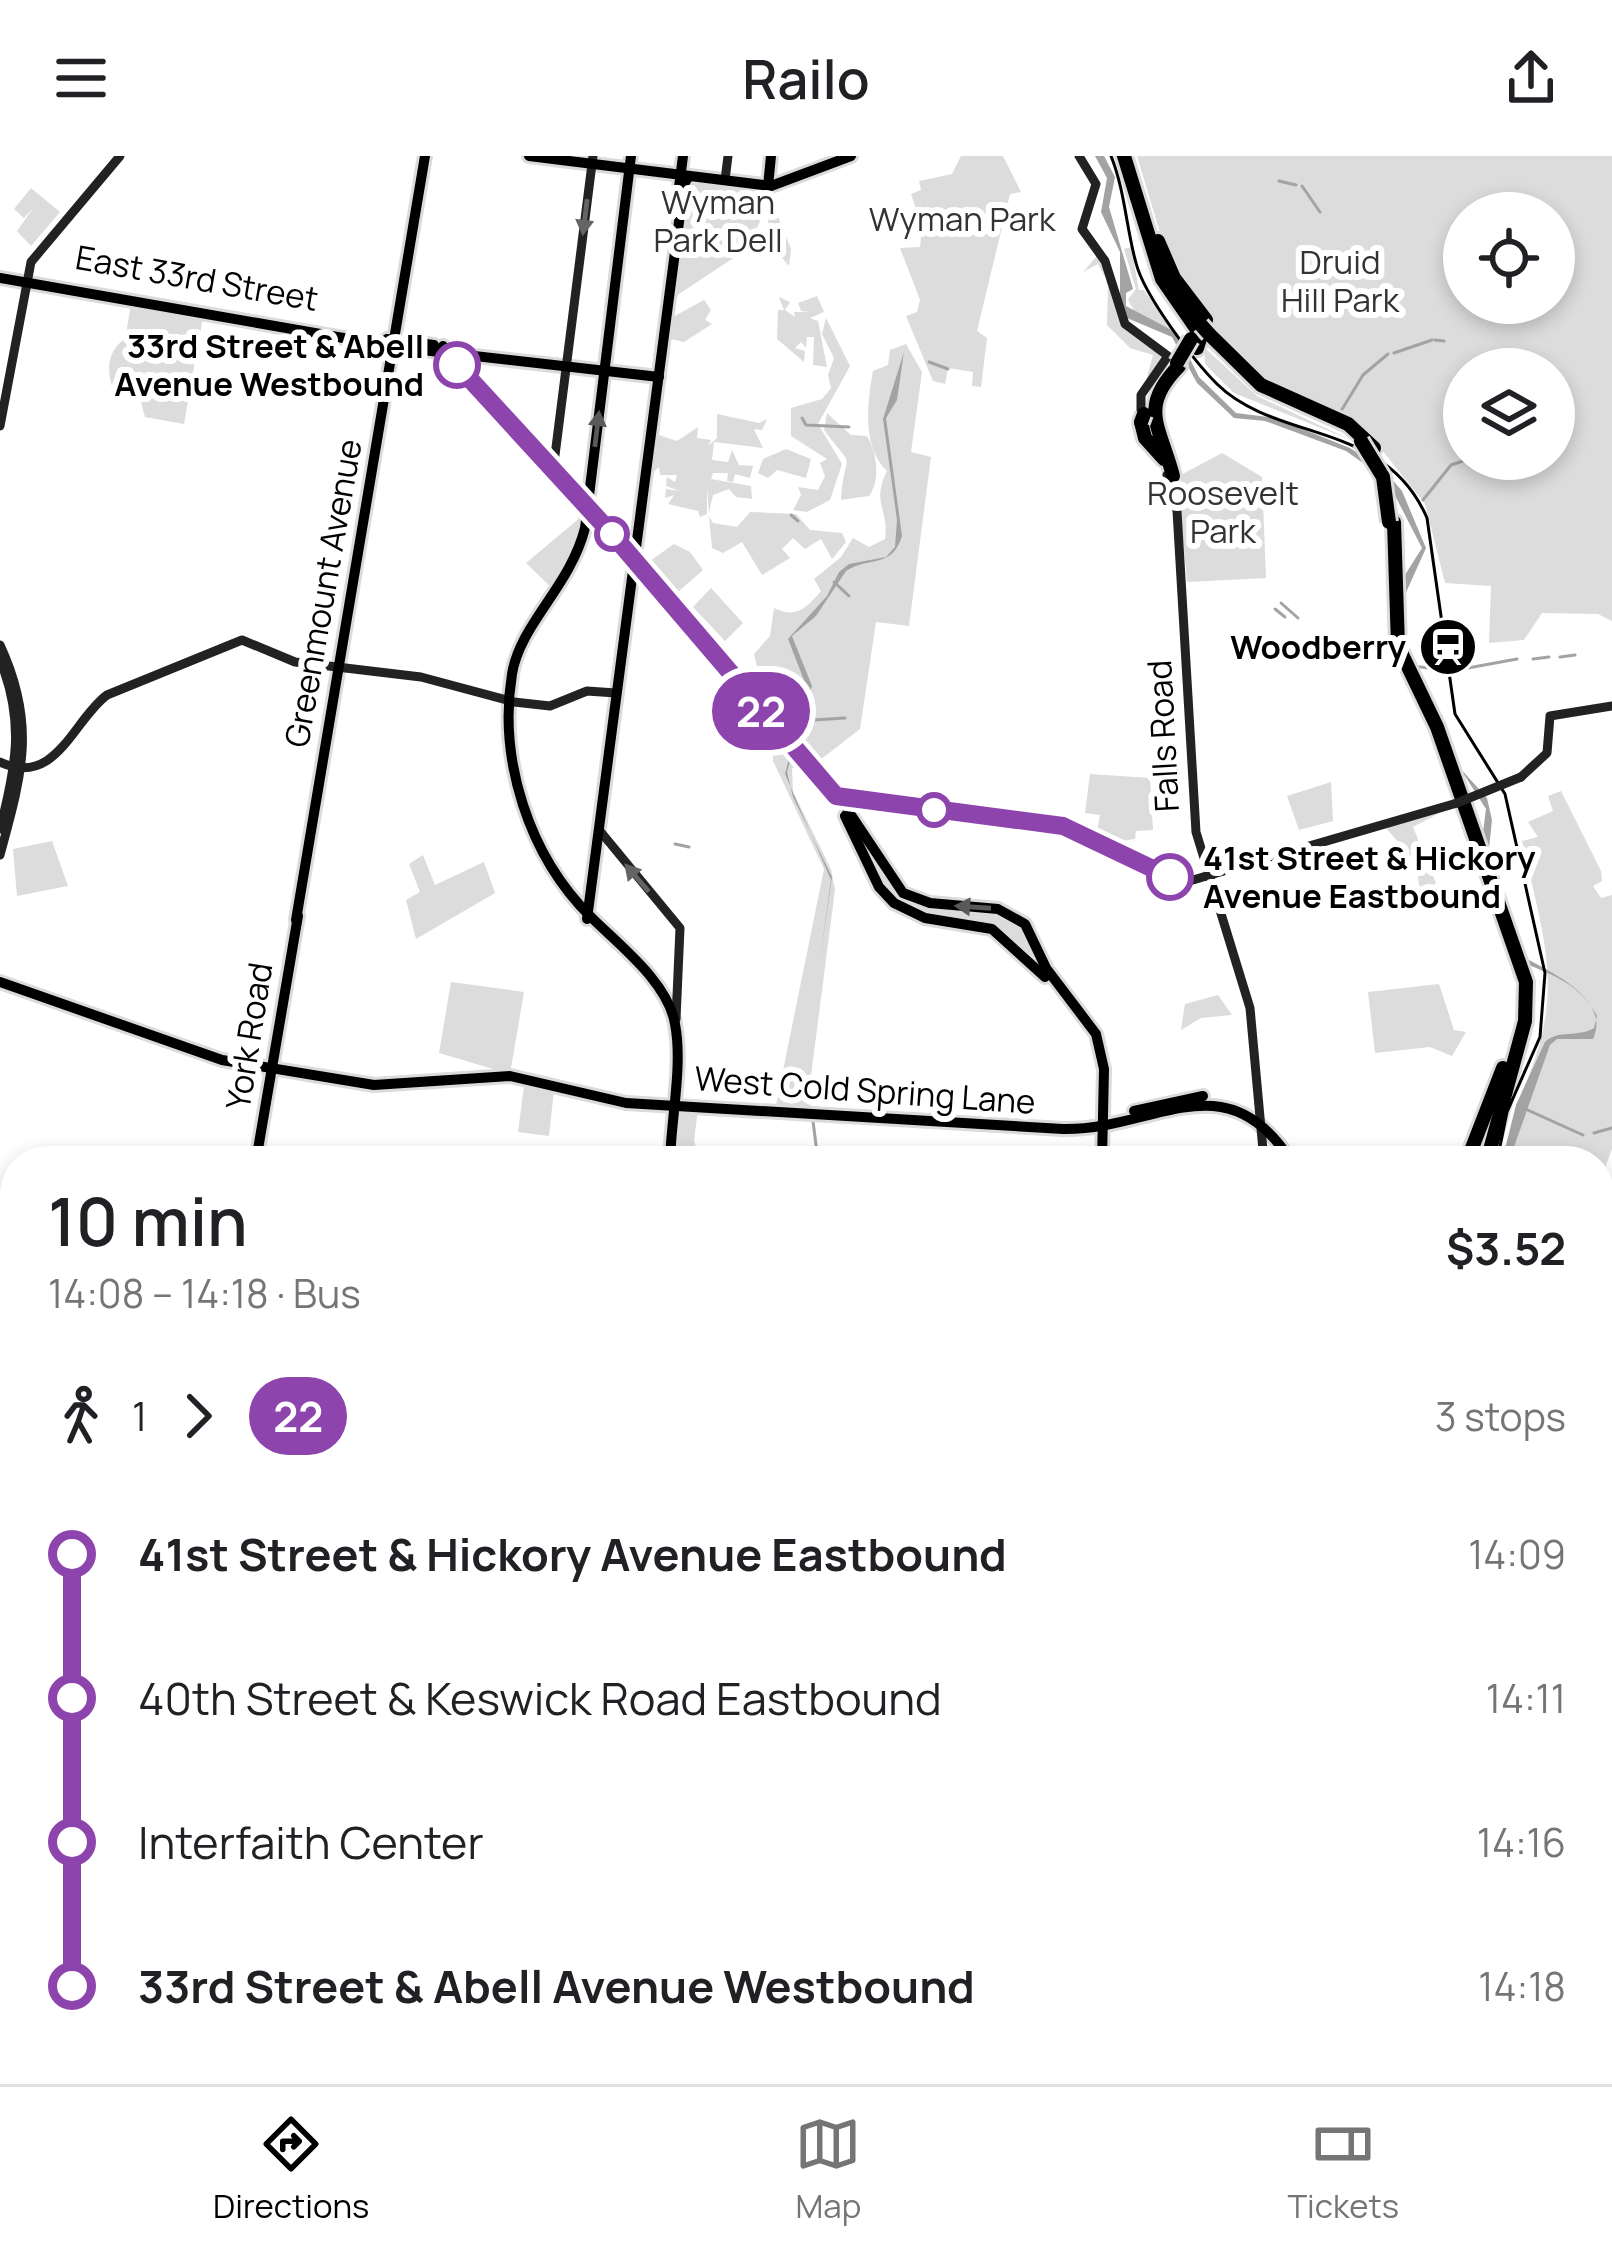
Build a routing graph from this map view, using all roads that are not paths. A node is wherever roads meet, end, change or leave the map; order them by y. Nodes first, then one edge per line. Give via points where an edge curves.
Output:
1 (120, 156) edge
2 (425, 156) edge
3 (529, 156) edge
4 (683, 156) edge
5 (728, 156) edge
6 (771, 156) edge
7 (851, 156) edge
8 (1079, 156) edge
9 (1128, 156) edge
10 (593, 160) edge
11 (630, 162) edge
12 (685, 176) junction
13 (724, 180) junction
14 (768, 186) junction
15 (1155, 237) junction
16 (0, 274) edge
17 (27, 279) junction
18 (1200, 336) junction
19 (392, 343) junction
20 (446, 350) junction
21 (567, 365) junction
22 (1178, 365) junction
23 (605, 370) junction
24 (657, 376) junction
25 (0, 426) edge
26 (1167, 466) junction
27 (555, 473) junction
28 (586, 508) junction
29 (634, 562) junction
30 (0, 645) edge
31 (0, 660) edge
32 (338, 669) junction
33 (616, 692) junction
34 (508, 701) junction
35 (1612, 706) edge
36 (0, 762) edge
37 (805, 766) junction
38 (22, 770) junction
39 (821, 787) junction
40 (842, 798) junction
41 (311, 826) joint
42 (599, 826) junction
43 (0, 829) edge
44 (597, 840) junction
45 (612, 849) junction
46 (0, 855) edge
47 (1211, 876) junction
48 (588, 917) junction
49 (0, 982) edge
50 (675, 1027) junction
51 (1091, 1031) junction
52 (270, 1069) junction
53 (1505, 1074) junction
54 (672, 1109) junction
55 (1261, 1122) junction
56 (1101, 1124) junction
57 (258, 1146) edge
58 (671, 1146) edge
59 (1100, 1146) edge
60 (1264, 1146) edge
61 (1281, 1146) edge
62 (1474, 1146) edge
63 (1486, 1146) edge
64 (1488, 1146) edge

1 - 17 main road via 38,250
2 - 19 main road, Greenmount Avenue
3 - 10 main road
4 - 12 main road
5 - 13 main road
6 - 14 main road
7 - 14 main road
8 - 26 main road, Falls Road via 1096,184 1082,229 1109,270 1118,312 1168,356 1138,408
9 - 15 highway
9 - 18 highway via 1166,288
10 - 11 main road
10 -> 21 main road
11 - 12 main road
11 - 23 main road
12 - 13 main road
12 - 24 main road
13 - 14 main road
15 - 18 highway
15 - 18 highway via 1206,322
16 - 17 main road, East 33rd Street
17 - 19 main road, East 33rd Street
17 - 25 main road
18 - 22 highway, bridge
18 - 53 highway, bridge via 1261,385 1348,424 1381,473 1400,654 1430,712 1520,970
19 - 20 main road, East 33rd Street
19 - 32 main road, Greenmount Avenue
20 - 21 main road, East 33rd Street
20 - 27 main road
21 - 23 main road, East 33rd Street
21 - 27 main road
22 - 26 highway via 1153,410
22 - 26 highway via 1155,388 1142,418 1145,438
23 - 24 main road, East 33rd Street
28 -> 23 main road
24 - 29 main road
26 - 47 main road, Falls Road via 1180,514 1196,828
27 - 28 main road
28 - 29 main road
28 - 34 main road via 567,578 520,646
29 - 33 main road
29 - 37 main road
30 - 38 main road via 23,709
31 - 38 main road via 18,718
32 - 34 main road via 421,677
32 - 38 main road via 234,642 110,693 66,747
32 - 41 main road, Greenmount Avenue
33 - 34 main road via 590,691 550,706
33 - 42 main road
34 - 48 main road via 531,830
35 - 47 main road, bridge via 1550,716 1547,753 1521,777
36 - 38 main road
37 - 39 main road
37 - 40 main road
38 - 43 main road
38 - 46 main road
39 - 40 main road
39 - 51 main road via 889,899 920,916 1006,937
40 - 47 main road via 1059,825 1178,880
51 -> 40 main road via 1021,920 903,893
41 - 52 main road, York Road
42 - 44 main road
42 - 45 main road
44 - 45 main road
44 - 48 main road
50 -> 45 main road via 680,928
47 - 55 main road, Falls Road via 1247,991
48 - 50 main road via 632,960
49 - 52 main road, West Cold Spring Lane via 166,1042
50 - 54 main road
51 - 56 main road via 1104,1070
52 - 54 main road, West Cold Spring Lane via 392,1087 510,1076
52 - 57 main road, York Road
53 - 62 highway
53 - 63 highway
53 - 64 highway
54 - 56 main road, West Cold Spring Lane via 1055,1129
54 - 58 main road
55 - 56 main road, West Cold Spring Lane via 1199,1103
55 - 60 main road, Falls Road
55 - 61 main road, West Cold Spring Lane
56 - 59 main road

